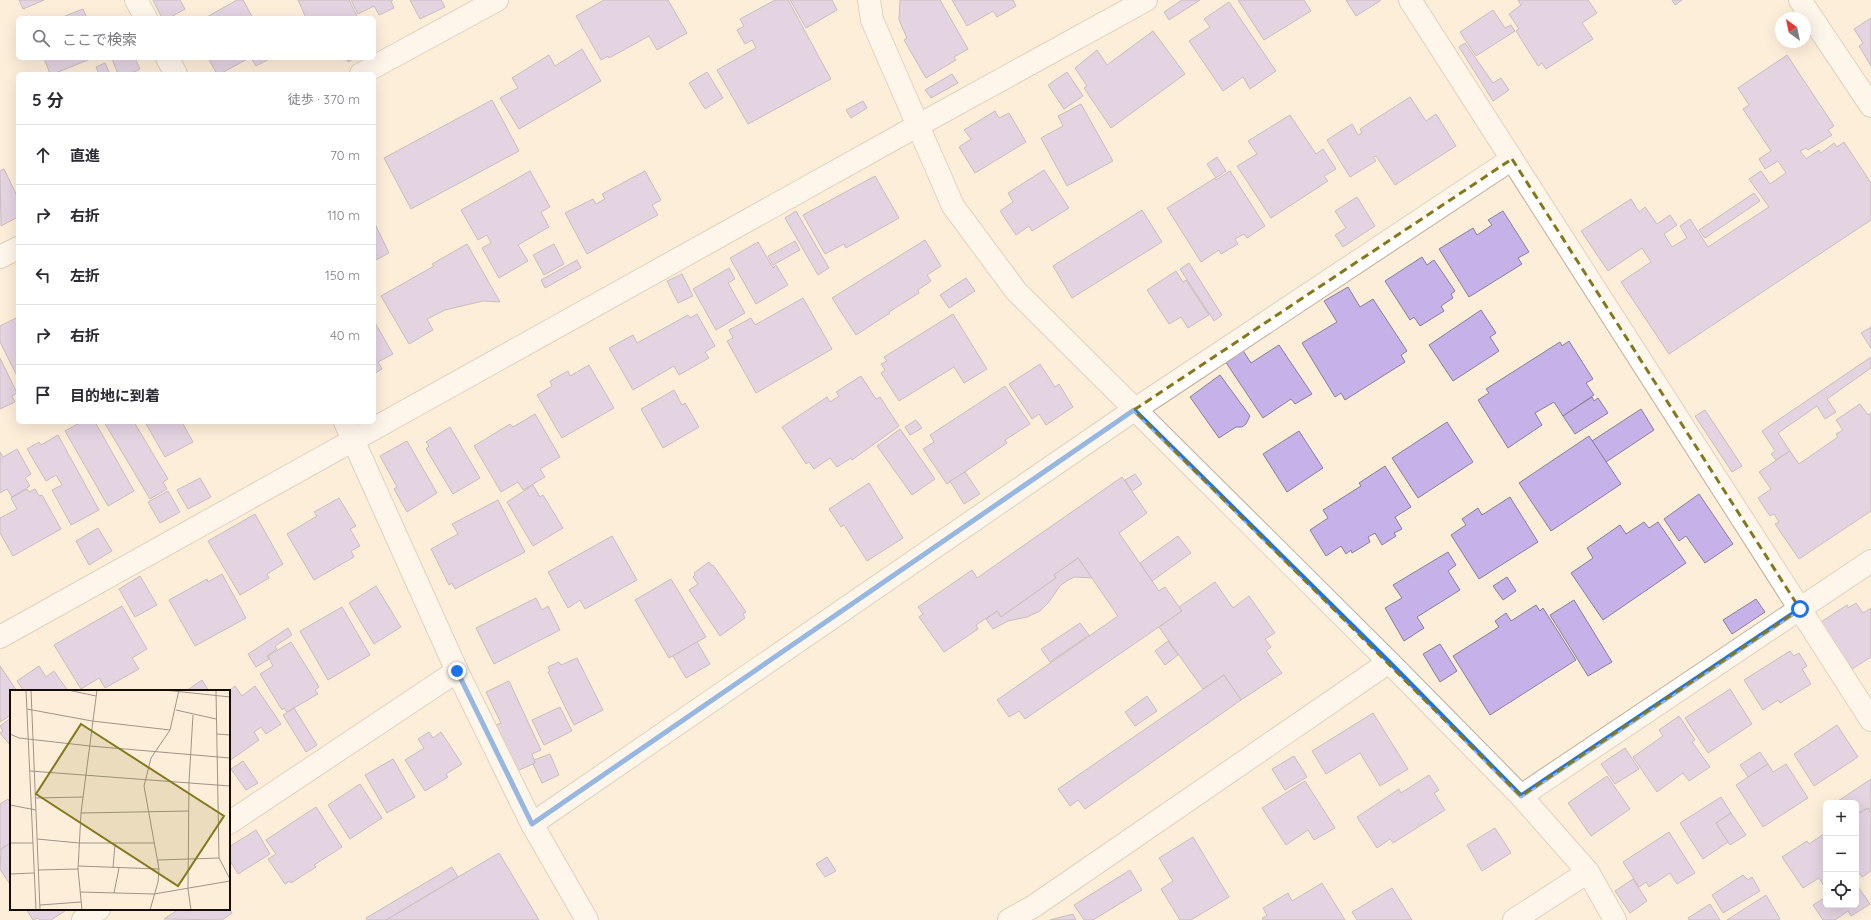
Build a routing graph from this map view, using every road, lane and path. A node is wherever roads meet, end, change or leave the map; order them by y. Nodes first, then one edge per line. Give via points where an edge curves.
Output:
1 (136, 0) edge
2 (496, 0) edge
3 (869, 0) edge
4 (1146, 0) edge
5 (1410, 0) edge
6 (1800, 0) edge
7 (145, 16) edge
8 (168, 60) edge
9 (175, 72) edge
10 (365, 72) edge
11 (1871, 106) edge
12 (917, 126) junction
13 (1512, 159) junction
14 (16, 249) edge
15 (0, 257) edge
16 (1134, 410) junction
17 (376, 417) edge
18 (363, 424) edge
19 (350, 431) edge
20 (1871, 561) edge
21 (1800, 609) junction
22 (0, 637) edge
23 (1389, 662) junction
24 (457, 671) junction
25 (1871, 720) edge
26 (1521, 796) junction
27 (230, 822) edge
28 (532, 824) junction
29 (1588, 872) junction
30 (98, 910) edge
31 (1038, 913) edge
32 (83, 920) edge
33 (587, 920) edge
34 (1009, 920) edge
35 (1514, 920) edge
36 (1615, 920) edge

1 - 7 street
2 - 10 street
3 - 12 street via 872,20
4 - 12 street
5 - 13 street
6 - 11 street
8 - 9 street
12 - 16 street via 953,206 1016,291
12 - 17 street
13 - 16 street
13 - 21 street
14 - 15 street
16 - 23 street
16 - 28 street
18 - 19 street
19 - 22 street
19 - 24 street
20 - 21 street
21 - 25 street
21 - 26 street
23 - 26 street
23 - 31 street
24 - 27 street
24 - 28 street
26 - 29 street
28 - 33 street
29 - 35 street
29 - 36 street
30 - 32 street
31 - 34 street

